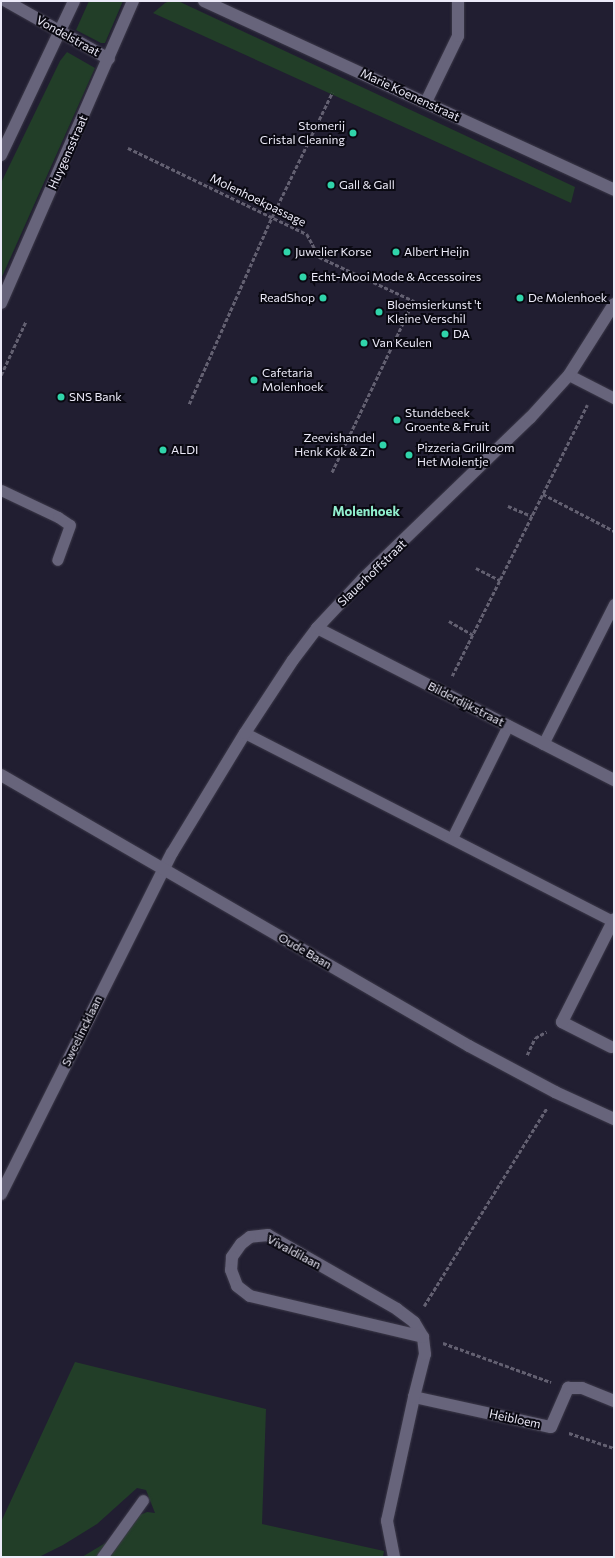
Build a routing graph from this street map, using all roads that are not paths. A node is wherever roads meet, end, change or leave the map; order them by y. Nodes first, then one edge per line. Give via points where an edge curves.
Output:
1 (6, 1) edge
2 (74, 1) edge
3 (133, 1) edge
4 (204, 1) edge
5 (458, 1) edge
6 (60, 32) junction
7 (109, 59) junction
8 (426, 102) junction
9 (1, 155) edge
10 (614, 190) edge
11 (1, 303) edge
12 (614, 304) edge
13 (569, 375) junction
14 (614, 398) edge
15 (1, 490) edge
16 (57, 560) dead end
17 (614, 604) edge
18 (317, 628) junction
19 (508, 725) junction
20 (245, 733) junction
21 (543, 744) junction
22 (1, 775) edge
23 (614, 780) edge
24 (452, 838) junction
25 (164, 869) junction
26 (614, 920) edge
27 (611, 1047) dead end
28 (614, 1119) edge
29 (1, 1194) edge
30 (423, 1337) junction
31 (414, 1396) junction
32 (614, 1401) edge
33 (143, 1500) dead end
34 (102, 1557) edge
35 (394, 1557) edge

1 - 6 street, Vondelstraat
2 - 6 street
3 - 7 street, Huygensstraat
4 - 8 street, Marie Koenenstraat
5 - 8 street via 458,36
6 - 7 street, Vondelstraat
6 - 9 street
7 - 11 street, Huygensstraat
8 - 10 street, Marie Koenenstraat
12 - 13 street, Slauerhoffstraat
13 - 14 lane
13 - 18 street, Slauerhoffstraat via 530,418 363,579
15 - 16 lane via 70,525
17 - 21 lane
18 - 19 street, Bilderdijkstraat
18 - 20 street, Slauerhoffstraat
19 - 21 street, Bilderdijkstraat
19 - 24 lane
20 - 24 lane
20 - 25 street, Slauerhoffstraat
21 - 23 street, Bilderdijkstraat
22 - 25 street, Oude Baan
24 - 26 lane
25 - 28 street, Oude Baan via 469,1046 555,1092
25 - 29 street, Sweelincklaan
26 - 27 street via 562,1022
30 - 30 street, Vivaldilaan via 250,1296 237,1286 231,1270 232,1257 241,1244 250,1237 268,1235 397,1309 414,1322
30 - 31 street, Vivaldilaan via 425,1354
31 - 32 street, Heibloem via 551,1427 568,1388 582,1388
31 - 35 street, Vivaldilaan via 387,1521
33 - 34 lane

